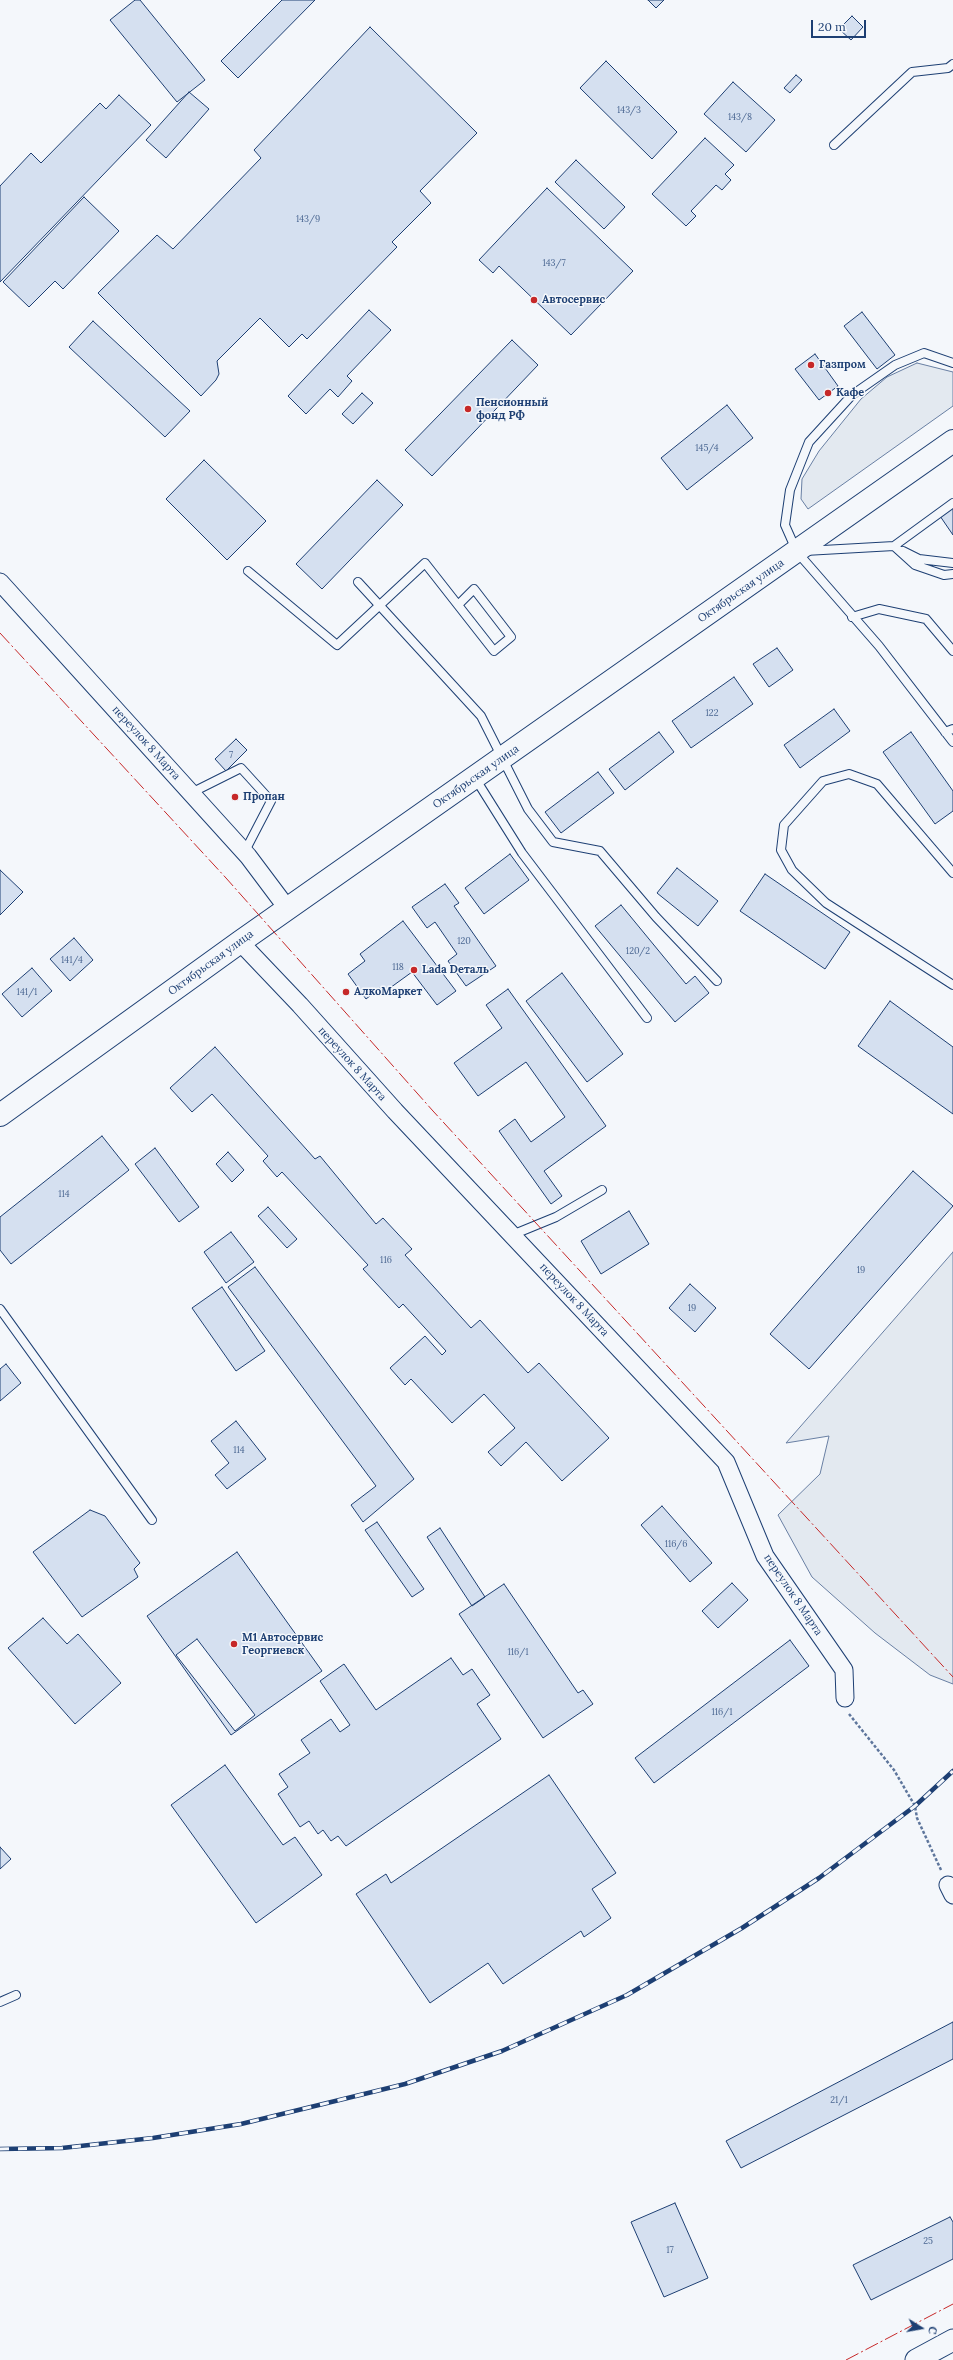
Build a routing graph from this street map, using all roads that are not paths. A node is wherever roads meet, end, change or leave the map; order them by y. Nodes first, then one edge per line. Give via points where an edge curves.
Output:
1 (953, 64) edge
2 (834, 145) dead end
3 (953, 363) edge
4 (953, 441) edge
5 (953, 503) edge
6 (894, 546) junction
7 (796, 552) junction
8 (953, 563) edge
9 (248, 571) dead end
10 (953, 574) edge
11 (0, 582) edge
12 (358, 582) dead end
13 (458, 605) junction
14 (380, 606) junction
15 (852, 617) junction
16 (953, 651) edge
17 (949, 730) edge
18 (953, 742) edge
19 (503, 758) junction
20 (474, 778) junction
21 (191, 793) junction
22 (244, 853) junction
23 (953, 873) edge
24 (287, 908) junction
25 (240, 942) junction
26 (717, 981) dead end
27 (953, 985) edge
28 (647, 1018) dead end
29 (0, 1115) edge
30 (602, 1190) dead end
31 (512, 1235) junction
32 (0, 1309) edge
33 (152, 1520) dead end
34 (845, 1698) road end
35 (16, 1995) dead end
36 (0, 2002) edge
37 (953, 2340) edge
38 (916, 2360) edge

1 - 2 lane via 948,68 912,72
3 - 7 lane via 924,353 895,365 852,394 809,442 790,490 785,525
4 - 7 main road, Октябрьская улица
5 - 6 lane
6 - 7 lane
6 - 8 lane via 919,558
6 - 10 lane via 915,565 944,575
7 - 15 lane
7 - 19 main road, Октябрьская улица
9 - 14 lane via 337,644
11 - 21 street, переулок 8 Марта
12 - 14 lane
13 - 13 lane via 494,651 511,637 474,589
13 - 14 lane via 425,563
14 - 19 lane via 481,716
15 - 16 lane via 879,609 926,620
15 - 17 lane
17 - 18 lane
19 - 20 main road, Октябрьская улица
19 - 26 lane via 528,809 553,842 600,850 656,917
20 - 24 main road, Октябрьская улица
20 - 28 lane via 522,853
21 - 22 street, переулок 8 Марта
21 - 22 lane via 241,768 271,801
22 - 24 street, переулок 8 Марта
23 - 27 lane via 877,784 849,774 823,781 784,825 781,850 792,870 820,897
24 - 25 main road, Октябрьская улица
25 - 29 main road, Октябрьская улица
25 - 31 street, переулок 8 Марта
30 - 31 lane via 556,1217
31 - 34 street, переулок 8 Марта via 726,1462 765,1556 844,1670
32 - 33 lane
35 - 36 lane
37 - 38 street

